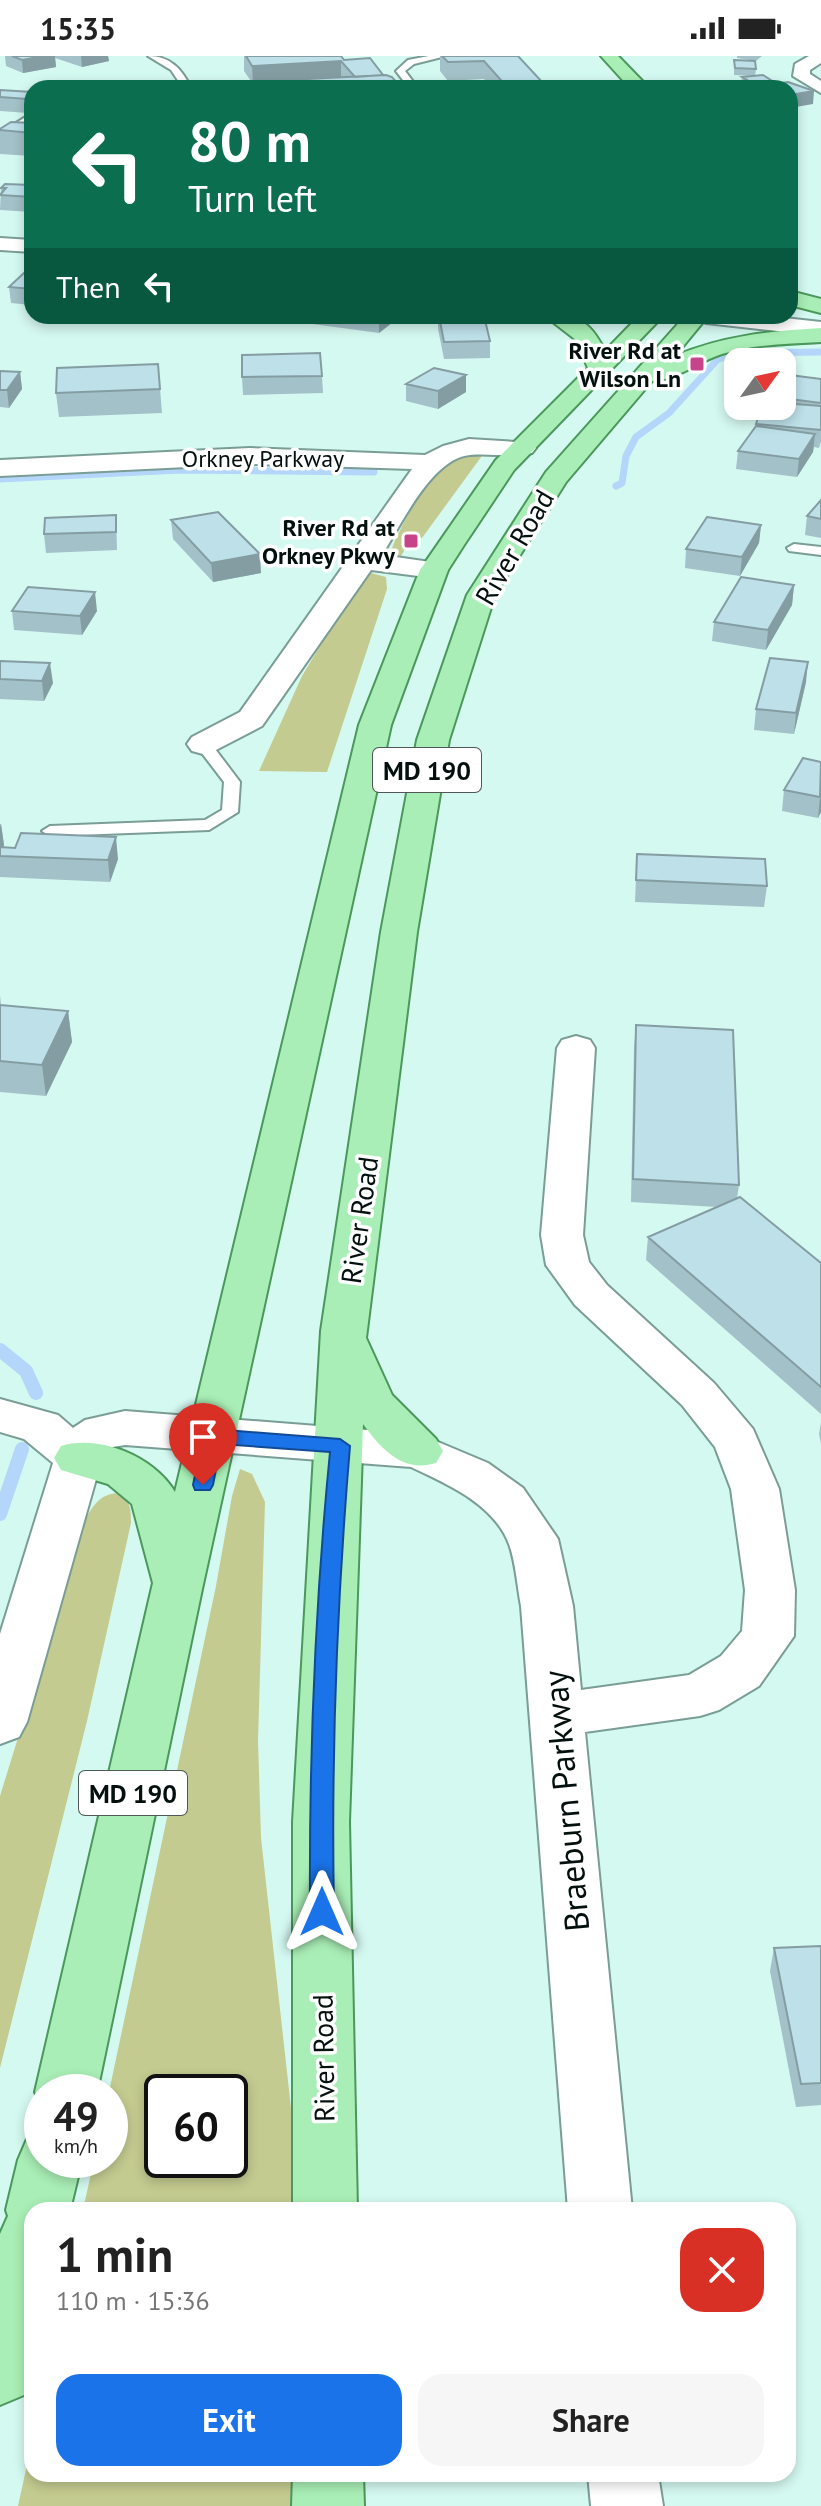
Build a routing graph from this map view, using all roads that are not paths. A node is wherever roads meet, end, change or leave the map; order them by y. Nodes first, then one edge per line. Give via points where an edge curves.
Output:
1 (152, 56) edge
2 (442, 56) edge
3 (609, 56) edge
4 (820, 56) edge
5 (434, 57) edge
6 (184, 80) edge
7 (407, 80) edge
8 (632, 80) edge
9 (821, 88) edge
10 (0, 244) edge
11 (24, 246) edge
12 (798, 300) edge
13 (821, 306) edge
14 (798, 312) edge
15 (821, 314) edge
16 (572, 324) edge
17 (648, 324) edge
18 (687, 324) edge
19 (764, 324) edge
20 (821, 332) edge
21 (618, 377) junction
22 (523, 448) junction
23 (429, 463) junction
24 (0, 468) edge
25 (794, 548) dead end
26 (821, 551) edge
27 (364, 561) junction
28 (434, 570) junction
29 (203, 744) joint
30 (50, 831) edge
31 (576, 1048) dead end
32 (344, 1331) junction
33 (0, 1415) edge
34 (213, 1436) junction
35 (340, 1446) junction
36 (419, 1451) junction
37 (78, 1458) junction
38 (177, 1589) junction
39 (559, 1714) junction
40 (0, 1722) edge
41 (70, 2074) edge
42 (46, 2178) edge
43 (40, 2202) edge
44 (325, 2202) edge
45 (599, 2202) edge
46 (24, 2270) edge
47 (0, 2371) edge
48 (328, 2482) edge
49 (624, 2482) edge
50 (328, 2506) edge
51 (627, 2506) edge

1 - 6 lane via 168,62
2 - 5 lane
3 - 8 main road
4 - 9 street via 801,68 802,76
5 - 7 lane via 411,62 400,71
10 - 11 street
12 - 13 main road
14 - 15 street
16 - 21 main road
17 - 21 main road, River Road / MD 190
18 - 21 main road, River Road / MD 190
19 - 20 street
20 - 21 main road via 704,350
21 - 22 main road, River Road / MD 190
21 - 32 main road, River Road / MD 190 via 481,595 433,740 399,932
22 - 23 street, Orkney Parkway via 469,447
22 - 28 main road, River Road / MD 190 via 505,465
23 - 24 street, Orkney Parkway via 250,456
23 - 27 street
25 - 26 lane
27 - 28 street
27 - 29 street via 251,719
28 - 34 main road, River Road / MD 190 via 375,725
29 - 30 lane via 232,782 230,812 219,821
31 - 39 street via 562,1235 568,1265 639,1343 698,1394 736,1441 755,1489 769,1606 768,1636 740,1671 700,1695
32 - 35 main road, River Road / MD 190
32 - 36 main road via 371,1400 386,1423
33 - 37 street via 41,1427
34 - 35 street
34 - 37 street via 109,1430 94,1434
34 - 38 main road, River Road / MD 190
35 - 36 street
35 - 44 main road, River Road / MD 190 via 321,1822
36 - 39 street, Braeburn Parkway via 471,1475 506,1501 533,1539 547,1606
37 - 38 main road via 121,1468 148,1488 163,1517
37 - 40 street
38 - 41 main road, River Road / MD 190
39 - 45 street, Braeburn Parkway
42 - 43 main road
46 - 47 main road
48 - 50 main road
49 - 51 street

